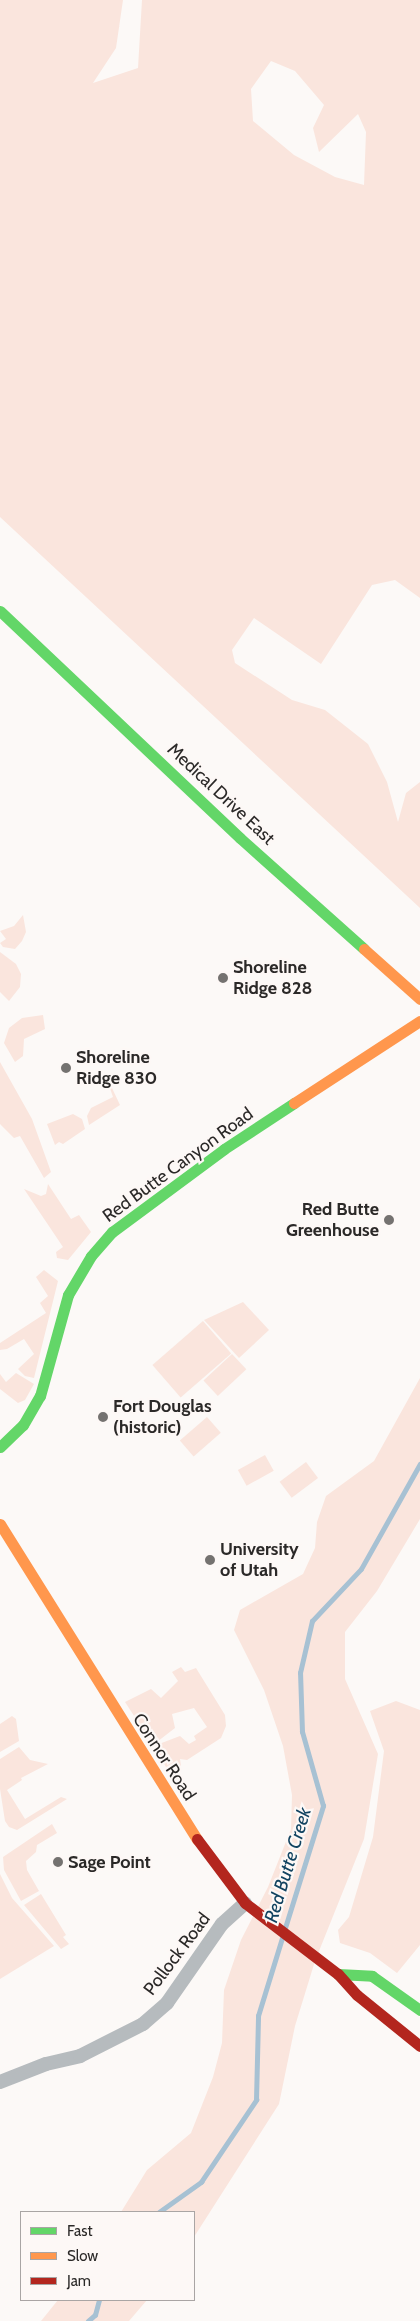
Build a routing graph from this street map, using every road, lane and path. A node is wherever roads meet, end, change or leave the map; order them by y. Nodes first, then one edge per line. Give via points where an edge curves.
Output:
1 (0, 611) edge
2 (420, 999) edge
3 (420, 1021) edge
4 (0, 1447) edge
5 (0, 1524) edge
6 (245, 1903) junction
7 (338, 1974) junction
8 (420, 2010) edge
9 (420, 2046) edge
10 (0, 2082) edge

1 - 2 street, Medical Drive East via 240,838
3 - 4 street, Red Butte Canyon Road via 224,1149 112,1232 91,1256 68,1295 40,1396 23,1425
5 - 6 street, Connor Road via 189,1829
6 - 7 street, Connor Road
6 - 10 street, Pollock Road via 222,1924 167,2003 143,2024 80,2056 38,2067
7 - 8 street via 372,1976
7 - 9 street, Connor Road via 357,1995

